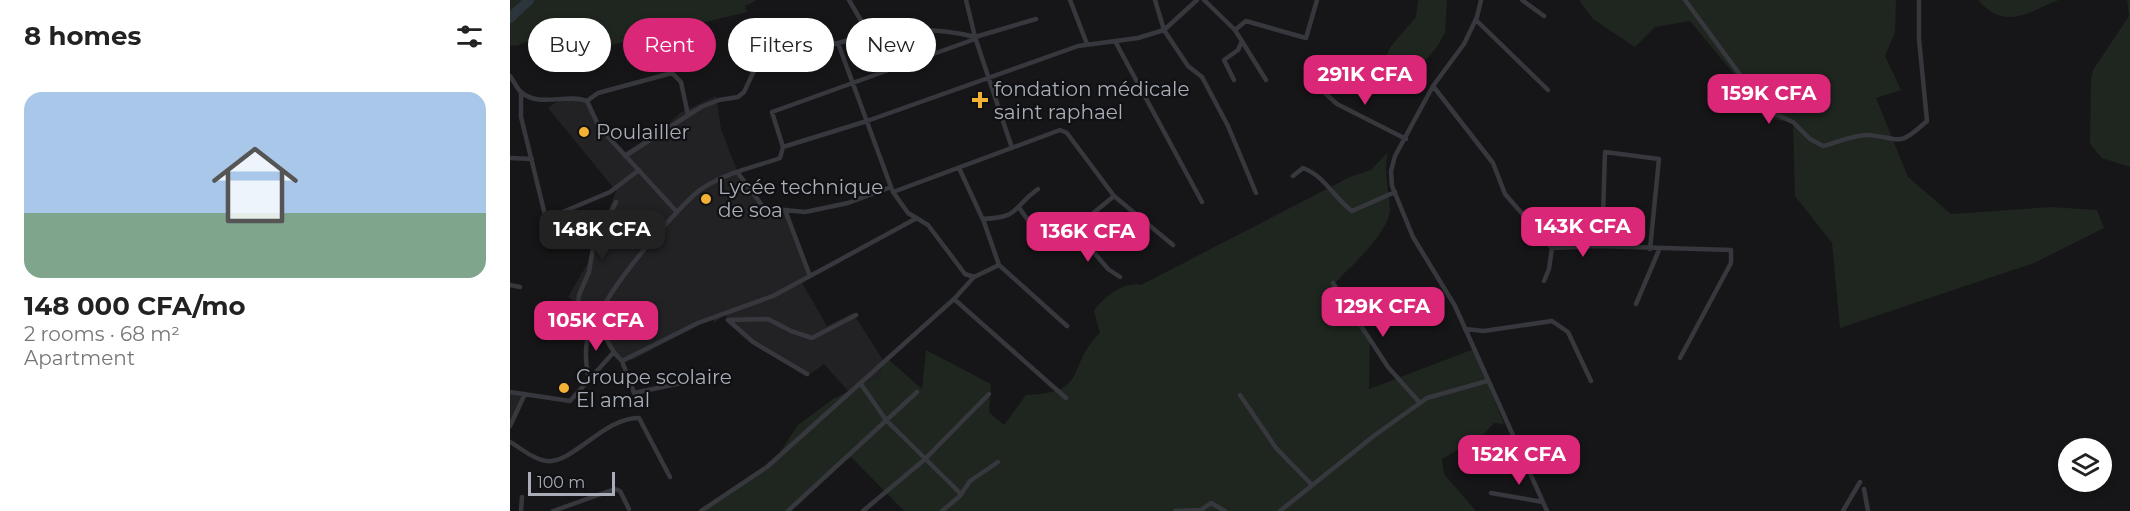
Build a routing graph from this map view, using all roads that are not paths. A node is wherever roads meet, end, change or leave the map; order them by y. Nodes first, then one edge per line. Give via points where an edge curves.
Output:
1 (849, 0) edge
2 (966, 0) edge
3 (1070, 0) edge
4 (1155, 0) edge
5 (1197, 0) edge
6 (1204, 0) edge
7 (1317, 0) edge
8 (1481, 0) edge
9 (1522, 0) edge
10 (1685, 0) edge
11 (1919, 0) edge
12 (1544, 16) dead end
13 (860, 18) edge
14 (1036, 19) dead end
15 (1476, 20) junction
16 (1164, 30) junction
17 (1234, 30) junction
18 (936, 32) edge
19 (975, 38) junction
20 (846, 41) edge
21 (1115, 41) junction
22 (1242, 41) junction
23 (838, 43) junction
24 (1088, 44) junction
25 (510, 76) edge
26 (987, 78) junction
27 (1234, 80) dead end
28 (1266, 81) dead end
29 (853, 84) junction
30 (1316, 85) dead end
31 (1433, 86) junction
32 (1548, 90) dead end
33 (521, 93) junction
34 (587, 101) junction
35 (688, 115) junction
36 (867, 121) junction
37 (1406, 139) junction
38 (783, 147) junction
39 (1012, 148) junction
40 (625, 156) junction
41 (510, 158) edge
42 (532, 159) junction
43 (959, 168) junction
44 (639, 170) junction
45 (738, 173) junction
46 (1293, 176) dead end
47 (1038, 189) dead end
48 (892, 190) junction
49 (1395, 192) junction
50 (1256, 193) dead end
51 (1114, 196) junction
52 (616, 202) dead end
53 (1202, 202) dead end
54 (1020, 209) junction
55 (785, 210) junction
56 (677, 212) junction
57 (917, 218) junction
58 (983, 219) junction
59 (1074, 229) junction
60 (1173, 245) dead end
61 (1602, 246) junction
62 (1552, 248) junction
63 (1650, 249) junction
64 (1659, 250) junction
65 (999, 265) junction
66 (810, 276) junction
67 (974, 277) junction
68 (1120, 277) dead end
69 (1544, 281) dead end
70 (1333, 283) dead end
71 (510, 285) edge
72 (520, 287) dead end
73 (954, 299) junction
74 (1636, 304) dead end
75 (721, 314) junction
76 (855, 315) dead end
77 (601, 319) junction
78 (728, 320) junction
79 (595, 323) junction
80 (1067, 326) dead end
81 (1465, 329) junction
82 (613, 353) junction
83 (1680, 358) dead end
84 (622, 361) junction
85 (807, 374) dead end
86 (705, 378) dead end
87 (589, 380) junction
88 (1487, 381) junction
89 (1591, 381) dead end
90 (861, 384) junction
91 (510, 392) edge
92 (917, 392) dead end
93 (525, 394) junction
94 (989, 394) dead end
95 (1240, 395) dead end
96 (1066, 398) dead end
97 (1420, 403) junction
98 (886, 420) junction
99 (510, 426) edge
100 (510, 442) edge
101 (926, 458) junction
102 (998, 462) dead end
103 (670, 477) dead end
104 (1860, 482) dead end
105 (1312, 485) junction
106 (1864, 489) dead end
107 (1491, 493) dead end
108 (962, 494) junction
109 (522, 497) dead end
110 (1543, 502) junction
111 (1289, 506) junction
112 (629, 509) dead end
113 (521, 511) edge
114 (553, 511) edge
115 (701, 511) edge
116 (788, 511) edge
117 (863, 511) edge
118 (942, 511) edge
119 (1175, 511) edge
120 (1225, 511) edge
121 (1280, 511) edge
122 (1292, 511) edge
123 (1547, 511) edge
124 (1843, 511) edge
125 (1868, 511) edge

1 - 13 street
2 - 19 street
3 - 24 street
4 - 16 street
5 - 16 street
6 - 17 street
7 - 17 street via 1306,38 1246,21
8 - 15 street
9 - 12 street
10 - 11 street via 1766,110 1793,122 1823,146 1867,134 1889,140 1908,139 1927,121
14 - 19 street
15 - 31 street via 1464,44
15 - 32 street
16 - 21 street
16 - 50 street via 1184,62 1202,77
17 - 22 street
18 - 19 street
19 - 26 street
19 - 29 street
20 - 23 street
21 - 24 street
21 - 53 street
22 - 27 street via 1238,50 1224,60
22 - 28 street
23 - 29 street
23 - 35 street via 761,56 738,98 714,101
24 - 26 street
25 - 33 street
26 - 36 street
26 - 39 street
29 - 36 street
29 - 38 street via 771,113
30 - 37 street via 1337,104
31 - 37 street
31 - 62 street via 1493,163 1506,194
33 - 34 street via 546,100 566,96
33 - 42 street
34 - 35 street via 598,93 672,72 681,82
34 - 40 street via 599,127
35 - 40 street
36 - 38 street
36 - 48 street
37 - 49 street via 1391,171
38 - 45 street via 780,159
39 - 43 street
39 - 51 street via 1064,131
40 - 44 street
41 - 42 street
42 - 44 street via 546,219 610,192
43 - 48 street
43 - 58 street
44 - 56 street
45 - 55 street via 764,208
45 - 56 street via 703,187
46 - 49 street via 1303,168 1317,173 1339,202 1352,211
47 - 54 street
48 - 55 street via 818,210
48 - 57 street via 908,213
49 - 81 street via 1408,228
51 - 59 street
51 - 60 street
52 - 79 street via 593,247 589,272 579,296 578,304
54 - 58 street via 1004,219
54 - 59 street via 1046,242
55 - 66 street
56 - 77 street via 623,276
57 - 66 street
57 - 67 street via 928,225 965,274
58 - 65 street
59 - 68 street via 1108,269
61 - 62 street
61 - 63 street
61 - 63 street via 1605,152 1659,159
62 - 69 street
63 - 64 street
64 - 74 street
64 - 83 street via 1731,250 1731,263
65 - 67 street
65 - 80 street
66 - 75 street via 773,296
67 - 73 street
70 - 97 street via 1388,367
71 - 72 street
73 - 90 street
73 - 96 street
75 - 78 street
75 - 84 street
76 - 78 street via 812,338 768,319
77 - 79 street
77 - 82 street
78 - 85 street via 753,342
79 - 87 street via 584,355
81 - 88 street
81 - 89 street via 1484,331 1552,321 1568,332
82 - 84 street
82 - 87 street
84 - 86 street via 634,393
87 - 93 street via 570,400
88 - 97 street
88 - 110 street
90 - 98 street
90 - 115 street via 767,467
91 - 93 street
92 - 98 street
93 - 99 street
94 - 101 street
95 - 105 street via 1276,448
97 - 105 street
98 - 101 street
98 - 116 street
100 - 103 street via 550,462 614,423 639,418
101 - 108 street
101 - 117 street
102 - 108 street via 970,481
104 - 124 street
105 - 111 street
106 - 125 street
107 - 110 street
108 - 118 street
109 - 113 street
110 - 123 street
111 - 121 street
111 - 122 street
112 - 114 street via 615,489
119 - 120 street via 1201,510 1211,503

